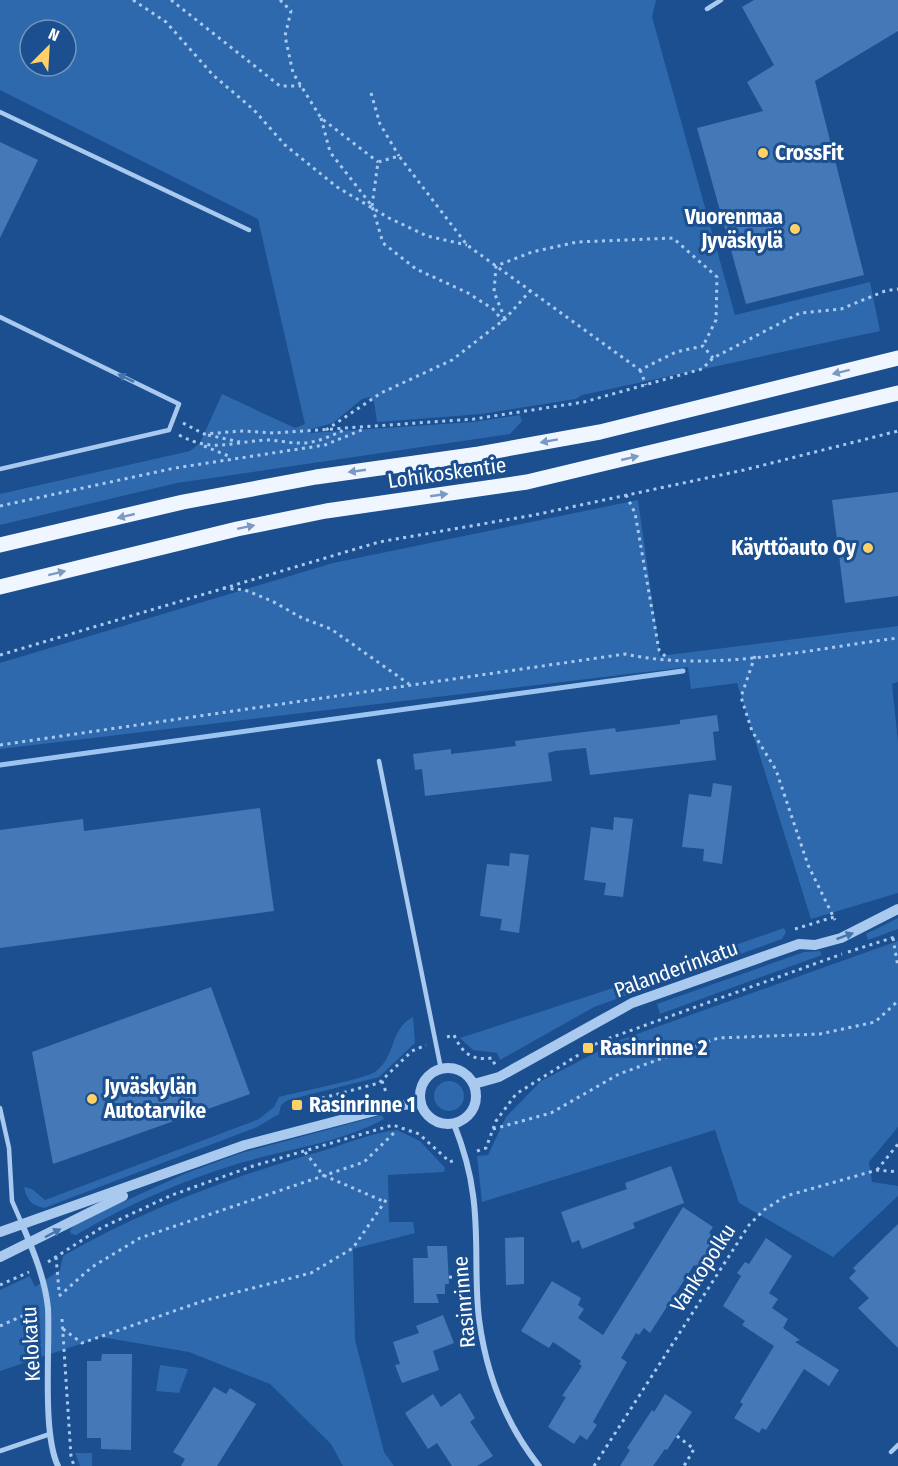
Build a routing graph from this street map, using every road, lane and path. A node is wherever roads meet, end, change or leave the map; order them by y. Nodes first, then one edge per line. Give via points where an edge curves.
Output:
1 (133, 0) edge
2 (171, 0) edge
3 (280, 0) edge
4 (720, 0) edge
5 (707, 9) dead end
6 (301, 86) junction
7 (371, 93) dead end
8 (0, 112) edge
9 (321, 118) junction
10 (399, 156) junction
11 (378, 162) junction
12 (372, 206) junction
13 (249, 230) dead end
14 (467, 245) junction
15 (496, 266) junction
16 (898, 289) edge
17 (531, 290) junction
18 (0, 317) edge
19 (504, 320) junction
20 (703, 346) junction
21 (713, 358) junction
22 (898, 358) edge
23 (640, 370) junction
24 (646, 385) junction
25 (898, 393) edge
26 (174, 418) junction
27 (369, 427) junction
28 (348, 428) junction
29 (169, 430) junction
30 (325, 430) junction
31 (898, 430) edge
32 (204, 434) junction
33 (241, 442) junction
34 (202, 446) junction
35 (232, 458) junction
36 (0, 469) edge
37 (626, 495) junction
38 (0, 506) edge
39 (0, 545) edge
40 (0, 587) edge
41 (221, 588) junction
42 (898, 638) edge
43 (0, 655) edge
44 (756, 656) junction
45 (670, 661) junction
46 (410, 685) junction
47 (0, 745) edge
48 (379, 761) dead end
49 (898, 909) edge
50 (835, 920) dead end
51 (896, 937) edge
52 (898, 967) edge
53 (898, 1001) edge
54 (434, 1042) junction
55 (441, 1070) junction
56 (499, 1077) junction
57 (474, 1084) junction
58 (516, 1094) junction
59 (421, 1103) junction
60 (293, 1106) dead end
61 (0, 1107) edge
62 (454, 1124) junction
63 (397, 1130) dead end
64 (492, 1130) junction
65 (898, 1144) edge
66 (305, 1152) junction
67 (466, 1156) junction
68 (877, 1170) junction
69 (898, 1172) edge
70 (323, 1175) junction
71 (152, 1180) junction
72 (388, 1197) dead end
73 (385, 1202) junction
74 (22, 1224) junction
75 (0, 1232) edge
76 (30, 1245) junction
77 (0, 1257) edge
78 (56, 1257) junction
79 (39, 1268) junction
80 (0, 1285) edge
81 (60, 1295) junction
82 (47, 1306) junction
83 (61, 1307) dead end
84 (62, 1318) dead end
85 (0, 1326) edge
86 (63, 1329) junction
87 (50, 1434) junction
88 (677, 1436) dead end
89 (898, 1445) edge
90 (0, 1451) edge
91 (891, 1452) dead end
92 (595, 1465) edge
93 (58, 1466) edge
94 (74, 1466) edge
95 (539, 1466) edge
96 (602, 1466) edge
97 (684, 1466) edge

1 - 12 path via 166,22 213,75 254,110 285,145 337,187
2 - 6 path via 280,86
3 - 6 path via 291,11 285,36 293,73
4 - 5 lane
6 - 9 path
7 - 10 path via 380,124
8 - 13 lane
9 - 11 path
9 - 12 path via 330,152
10 - 11 path
10 - 14 path
11 - 12 path
12 - 14 path via 427,236
12 - 19 path via 383,243 416,269 468,293
14 - 15 path
15 - 17 path
15 - 19 path via 494,292
15 - 20 path via 532,252 577,242 673,238 717,277 716,320
16 - 21 path via 841,309 800,313
17 - 19 path
17 - 23 path
26 -> 18 lane via 179,404
19 - 30 path via 452,360 381,393
20 - 21 path
20 - 23 path via 676,352
21 - 24 path via 702,369
22 -> 39 main road, Lohikoskentie via 600,432 183,502
23 - 24 path
24 - 27 path via 584,402 485,417
40 -> 25 main road, Lohikoskentie via 326,511 527,482
26 - 29 lane
26 - 32 path
27 - 28 path
27 - 35 path via 325,445
28 - 30 path
28 - 33 path via 301,444
29 - 34 path
29 - 36 lane
30 - 32 path
31 - 37 path via 744,470
32 - 33 path
33 - 34 path
34 - 35 path
35 - 38 path
37 - 41 path via 379,542
37 - 45 path via 635,513 659,650
41 - 43 path
41 - 46 path via 245,590 331,629
42 - 44 path
44 - 45 path via 703,663
44 - 50 path via 741,697 752,731 776,770 808,866
45 - 46 path via 626,654
46 - 47 path
48 - 54 lane
56 -> 49 street, Palanderinkatu via 632,1003 799,944 815,945 841,938
51 - 52 path
51 - 58 path via 599,1042
53 - 64 path via 875,1022 831,1031 718,1038 618,1074 551,1113
54 - 55 lane
54 - 56 path via 454,1035 465,1053 482,1060 492,1058
54 - 60 path via 412,1052 379,1083
55 - 57 street via 460,1071
55 - 59 street via 426,1079
56 - 57 street, Palanderinkatu
56 - 58 path
57 - 62 street via 474,1109
58 - 64 path
59 - 62 street via 437,1122
59 - 71 street via 394,1106 245,1145
61 - 74 lane via 9,1148 12,1201
62 - 67 street, Rasinrinne
63 - 70 path via 364,1162
64 - 67 path via 486,1148
65 - 68 path
66 - 67 path via 393,1125 419,1134 450,1162
66 - 70 path
66 - 78 path via 172,1195 101,1228
67 - 95 street, Rasinrinne via 474,1196 479,1318 486,1355 504,1411
68 - 69 path, Vankopolku
68 - 92 path, Vankopolku via 786,1196 749,1225
70 - 73 path
70 - 81 path via 140,1238 92,1267
71 - 74 street
76 -> 71 street
72 - 73 path
73 - 86 path via 353,1248 310,1273 203,1301 82,1343
74 - 75 street
74 - 76 street, Kelokatu
76 - 77 street
76 - 79 street, Kelokatu
78 - 79 path
78 - 81 path
79 - 80 path
79 - 82 street, Kelokatu
81 - 82 path
81 - 83 path
82 - 85 path
82 - 87 street, Kelokatu
84 - 86 path
86 - 94 path
87 - 90 lane
87 - 93 street, Kelokatu
88 - 97 path via 694,1449
89 - 91 lane
92 - 96 path

